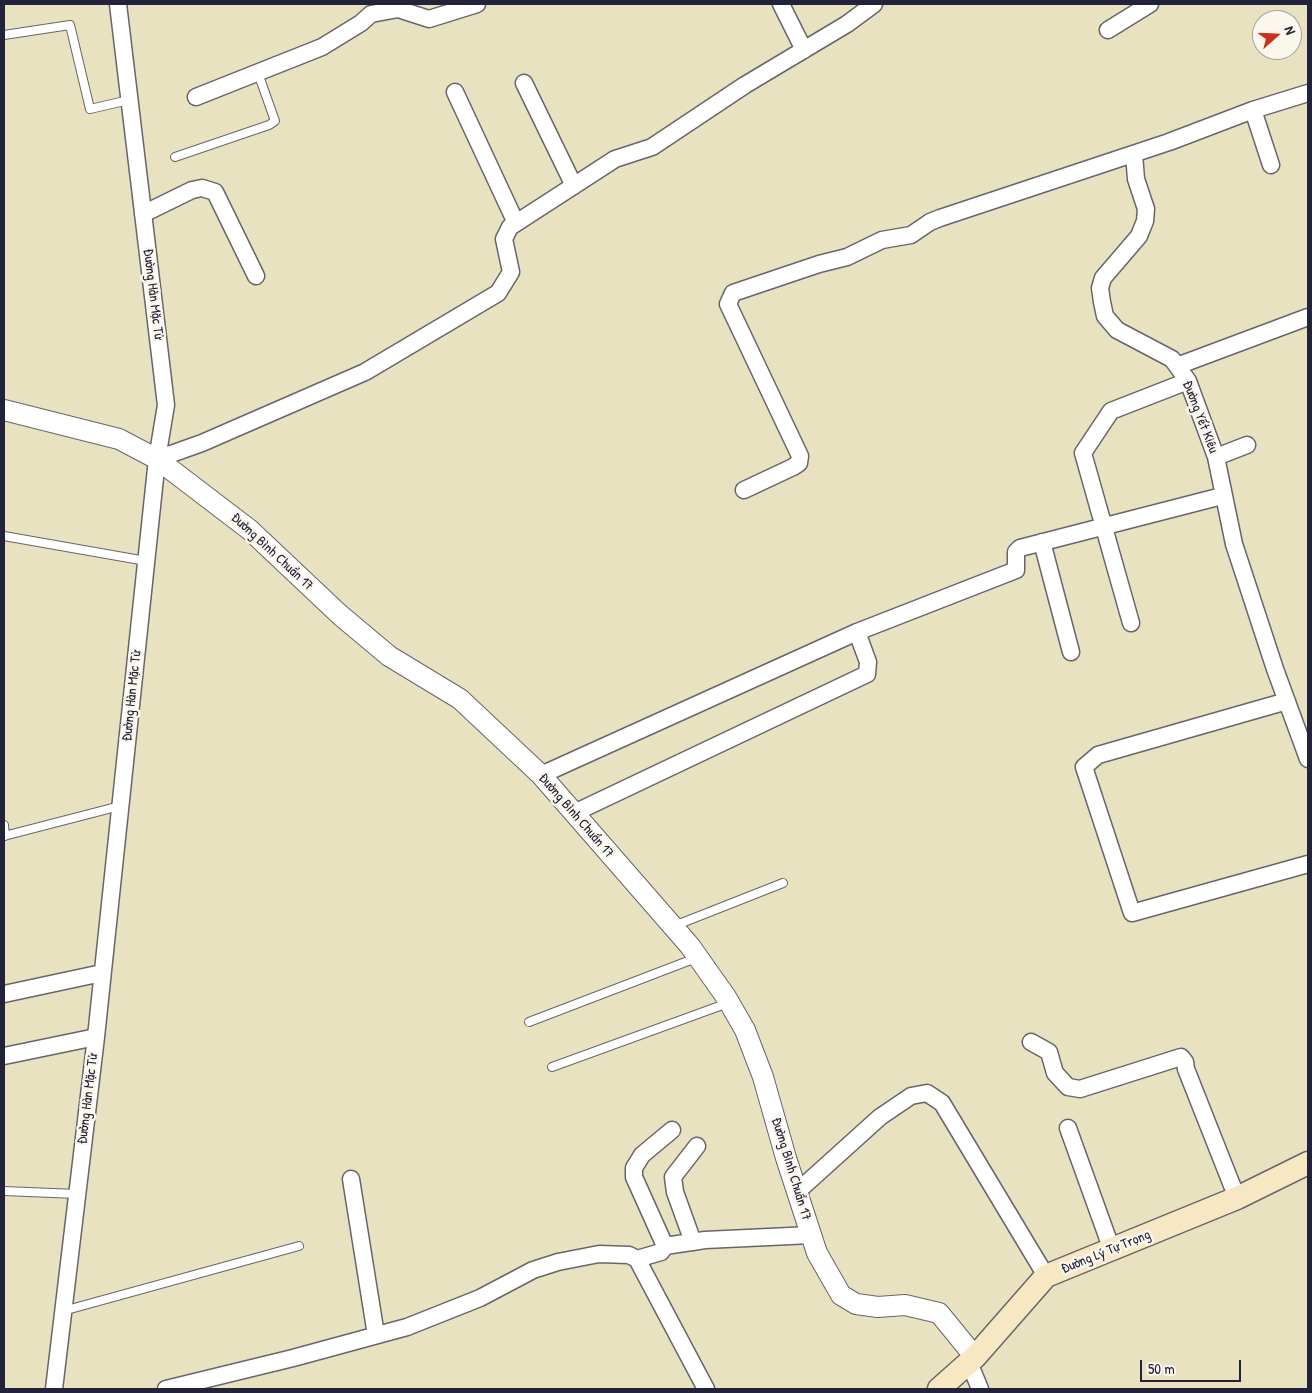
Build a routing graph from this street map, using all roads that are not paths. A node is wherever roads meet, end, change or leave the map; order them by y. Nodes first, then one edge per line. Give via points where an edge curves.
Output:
1 (118, 4) edge
2 (476, 4) edge
3 (781, 4) edge
4 (872, 4) edge
5 (1150, 4) edge
6 (1108, 30) dead end
7 (4, 35) edge
8 (804, 50) junction
9 (258, 73) junction
10 (524, 83) dead end
11 (455, 92) dead end
12 (1308, 93) edge
13 (196, 97) dead end
14 (129, 100) junction
15 (1253, 110) junction
16 (1134, 154) junction
17 (175, 157) dead end
18 (1271, 165) dead end
19 (574, 186) junction
20 (143, 214) junction
21 (516, 223) junction
22 (256, 276) dead end
23 (1308, 317) edge
24 (1177, 366) junction
25 (1188, 381) junction
26 (4, 410) edge
27 (1247, 444) dead end
28 (1216, 457) junction
29 (157, 459) junction
30 (744, 490) dead end
31 (1222, 496) junction
32 (1105, 524) junction
33 (4, 536) edge
34 (1042, 542) junction
35 (146, 561) junction
36 (1131, 623) dead end
37 (857, 632) junction
38 (1071, 652) dead end
39 (1286, 701) junction
40 (1308, 759) edge
41 (541, 775) junction
42 (120, 806) junction
43 (574, 813) junction
44 (4, 825) edge
45 (4, 836) edge
46 (1308, 864) edge
47 (783, 883) dead end
48 (672, 926) junction
49 (698, 957) junction
50 (102, 973) junction
51 (4, 994) edge
52 (729, 1003) junction
53 (529, 1022) dead end
54 (96, 1036) junction
55 (1031, 1042) dead end
56 (4, 1056) edge
57 (552, 1067) dead end
58 (1068, 1128) dead end
59 (672, 1130) dead end
60 (697, 1146) dead end
61 (1308, 1163) edge
62 (351, 1180) dead end
63 (4, 1191) edge
64 (798, 1191) junction
65 (77, 1194) junction
66 (1238, 1198) junction
67 (811, 1235) junction
68 (694, 1242) junction
69 (300, 1246) dead end
70 (665, 1246) junction
71 (1112, 1250) junction
72 (637, 1259) junction
73 (1046, 1276) junction
74 (64, 1311) junction
75 (376, 1335) junction
76 (972, 1359) junction
77 (54, 1389) edge
78 (166, 1389) edge
79 (706, 1389) edge
80 (939, 1389) edge
81 (980, 1389) edge

1 - 14 street, Đường Hàn Mặc Tử
2 - 9 street via 429,19 398,9 371,14 322,47
3 - 8 street
4 - 8 street via 847,24
5 - 6 street
7 - 14 lane via 70,25 90,109
8 - 19 street via 738,89 652,147 615,159
9 - 13 street
9 - 17 lane via 275,121
10 - 19 street
11 - 21 street
12 - 15 street
14 - 20 street, Đường Hàn Mặc Tử
15 - 16 street
15 - 18 street
16 - 24 street, Đường Yết Kiêu via 1136,179 1146,209 1145,221 1140,236 1104,278 1100,288 1102,302 1105,316 1117,330 1159,351
16 - 30 street via 935,220 911,235 882,240 847,257 734,293 728,304 800,456 799,463 793,467
19 - 21 street
20 - 22 street via 192,190 202,188 215,192
20 - 29 street, Đường Hàn Mặc Tử via 166,404
21 - 29 street via 504,239 511,272 498,293 365,372 202,443
23 - 24 street
24 - 25 street, Đường Yết Kiêu
25 - 28 street, Đường Yết Kiêu
25 - 32 street via 1111,411 1084,453
26 - 29 street, Đường Bình Chuẩn 17 via 119,439
27 - 28 street
28 - 31 street, Đường Yết Kiêu
29 - 35 street, Đường Hàn Mặc Tử
29 - 41 street, Đường Bình Chuẩn 17 via 250,530 389,656 460,699
31 - 32 street
31 - 39 street, Đường Yết Kiêu via 1234,544
32 - 34 street
32 - 36 street
33 - 35 lane
34 - 37 street via 1016,552 1016,570
34 - 38 street
35 - 42 street, Đường Hàn Mặc Tử
37 - 41 street
37 - 43 street via 868,662 867,674
39 - 40 street, Đường Yết Kiêu
39 - 46 street via 1098,755 1084,767 1132,913
41 - 43 street, Đường Bình Chuẩn 17
42 - 45 lane
42 - 50 street, Đường Hàn Mặc Tử
43 - 48 street, Đường Bình Chuẩn 17
44 - 45 lane
47 - 48 lane
48 - 49 street, Đường Bình Chuẩn 17
49 - 52 street, Đường Bình Chuẩn 17
49 - 53 lane
50 - 51 street
50 - 54 street, Đường Hàn Mặc Tử
52 - 57 lane
52 - 64 street, Đường Bình Chuẩn 17 via 756,1058
54 - 56 street
54 - 65 street, Đường Hàn Mặc Tử
55 - 66 street via 1049,1052 1055,1072 1068,1087 1080,1089 1181,1058
58 - 71 street
59 - 70 street via 642,1155 634,1168 634,1177
60 - 68 street via 672,1176
61 - 66 main road, Đường Lý Tự Trọng
62 - 75 street
63 - 65 lane
64 - 67 street, Đường Bình Chuẩn 17
64 - 73 street via 880,1117 911,1096 927,1093 942,1103
65 - 74 street, Đường Hàn Mặc Tử
66 - 71 main road, Đường Lý Tự Trọng
67 - 68 street
67 - 76 street, Đường Bình Chuẩn 17 via 841,1296 856,1304 878,1307 905,1305 940,1313
68 - 70 street
69 - 74 lane
70 - 72 street via 662,1252
71 - 73 main road, Đường Lý Tự Trọng
72 - 75 street via 628,1255 599,1254 558,1262 533,1270 452,1310
72 - 79 street
73 - 76 main road, Đường Lý Tự Trọng
74 - 77 street, Đường Hàn Mặc Tử
75 - 78 street
76 - 80 main road, Đường Lý Tự Trọng
76 - 81 street

